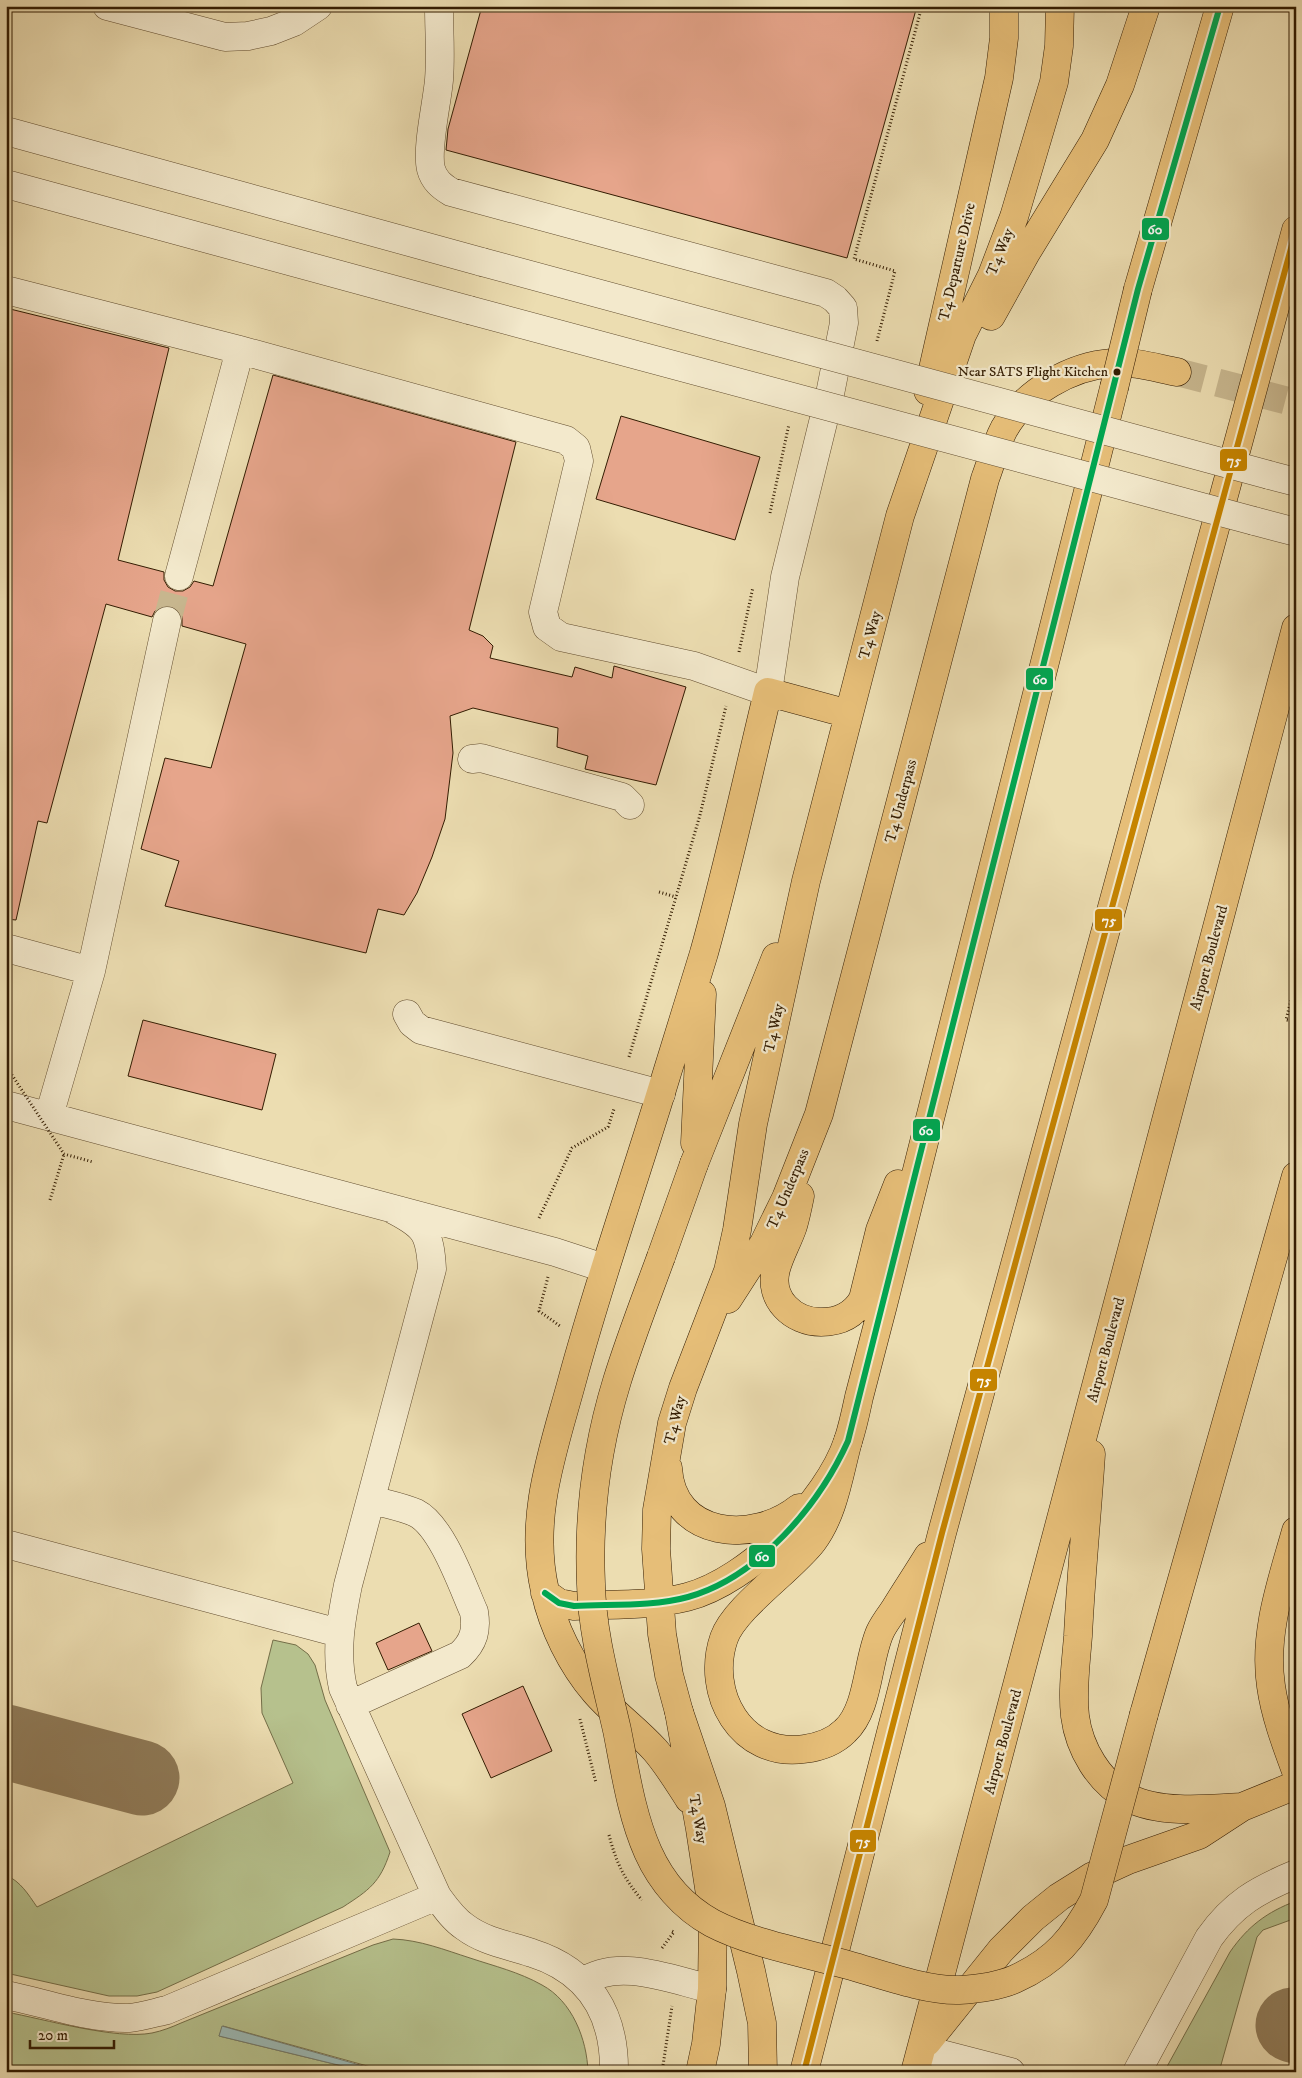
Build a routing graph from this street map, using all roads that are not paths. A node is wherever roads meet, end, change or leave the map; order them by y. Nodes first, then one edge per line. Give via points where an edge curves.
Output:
1 (107, 6) edge
2 (318, 6) edge
3 (439, 6) edge
4 (1004, 6) edge
5 (1060, 6) edge
6 (1146, 6) edge
7 (1220, 6) edge
8 (6, 131) edge
9 (6, 184) edge
10 (1296, 230) edge
11 (6, 290) edge
12 (240, 350) junction
13 (1177, 372) tunnel mouth
14 (937, 414) junction
15 (1296, 482) edge
16 (900, 516) junction
17 (1296, 532) edge
18 (179, 576) tunnel mouth
19 (167, 621) tunnel mouth
20 (1296, 628) edge
21 (768, 692) junction
22 (849, 714) junction
23 (472, 759) dead end
24 (630, 805) dead end
25 (806, 881) junction
26 (6, 948) edge
27 (704, 952) junction
28 (91, 971) junction
29 (407, 1014) dead end
30 (941, 1072) junction
31 (661, 1094) junction
32 (6, 1105) edge
33 (819, 1114) junction
34 (49, 1116) junction
35 (694, 1164) junction
36 (1296, 1176) edge
37 (394, 1210) junction
38 (604, 1268) junction
39 (700, 1343) junction
40 (1096, 1386) junction
41 (848, 1441) junction
42 (667, 1454) junction
43 (822, 1490) junction
44 (372, 1500) junction
45 (1296, 1531) edge
46 (942, 1533) junction
47 (6, 1544) edge
48 (1288, 1575) edge
49 (545, 1593) junction
50 (660, 1602) junction
51 (339, 1633) junction
52 (350, 1705) junction
53 (679, 1712) junction
54 (1296, 1771) edge
55 (1296, 1784) edge
56 (1242, 1807) junction
57 (700, 1829) junction
58 (1296, 1874) edge
59 (437, 1896) junction
60 (583, 1982) junction
61 (712, 1989) junction
62 (6, 1995) edge
63 (918, 2060) edge
64 (614, 2072) edge
65 (700, 2072) edge
66 (763, 2072) edge
67 (804, 2072) edge
68 (1011, 2072) edge
69 (1137, 2072) edge

1 - 2 lane via 224,37 272,31 294,22
3 - 21 lane via 439,76 430,153 431,168 441,185 451,192 826,293 843,308 844,323 830,394 785,578
4 - 16 main road, T4 Departure Drive via 999,78
5 - 14 main road, T4 Way via 1054,82 1039,136 1014,217 992,276 962,336
6 - 14 main road via 1120,85 1095,140 1026,253
7 - 30 main road, bridge via 1138,289
8 - 15 lane, bridge
9 - 17 lane, bridge
10 - 46 main road
11 - 12 lane
12 - 18 lane
12 - 21 lane via 566,440 576,448 579,461 543,612 547,627 561,637 694,666
13 - 33 main road, T4 Underpass via 1113,363 1086,368 1040,391 1019,407 1004,429 985,479
14 - 16 main road, T4 Way
16 - 22 main road, T4 Way
19 - 28 lane
20 - 40 main road, Airport Boulevard
21 - 22 main road
21 - 27 main road
22 - 25 main road, T4 Way
23 - 24 lane via 480,758 622,797
25 - 35 main road
25 - 39 main road, T4 Way via 753,1124 730,1263
26 - 28 lane
27 - 31 main road
27 - 35 main road
28 - 34 lane
29 - 31 lane via 421,1030
30 - 33 main road via 880,1230 863,1299 849,1315 819,1322 800,1317 784,1307 774,1279 793,1225
30 - 41 main road
31 - 38 main road
32 - 34 lane
33 - 39 main road, T4 Underpass via 786,1198 764,1242
34 - 37 lane
35 - 36 main road, bridge via 617,1380 597,1470 592,1512 591,1586 602,1663 637,1824 648,1853 680,1901 711,1922 744,1936 922,1985 957,1990 1014,1980 1039,1965 1062,1949 1094,1900
37 - 38 lane
37 - 44 lane via 413,1220 426,1233 432,1269
38 - 49 main road via 545,1479 538,1552
39 - 42 main road, T4 Way via 672,1423
40 - 56 main road via 1076,1674 1075,1716 1083,1745 1094,1766 1112,1786 1130,1799 1186,1810
40 - 63 main road, Airport Boulevard
41 - 43 main road
41 - 46 main road via 823,1526 802,1554 755,1599 725,1636 718,1678 730,1714 743,1730 759,1742 780,1749 798,1750 815,1748 846,1731 855,1718 880,1632
42 - 43 main road via 668,1479 679,1505 713,1528 731,1531 753,1529 794,1512
42 - 50 main road, T4 Way via 657,1510
43 - 50 main road via 795,1523 741,1571 715,1587 688,1597
44 - 51 lane via 348,1584
44 - 52 lane via 416,1513 428,1521 439,1535 474,1612 475,1634 460,1654
45 - 48 main road
46 - 67 main road
47 - 51 lane
48 - 54 main road via 1274,1608 1271,1686
49 - 50 main road via 559,1603 574,1606
49 - 57 main road via 572,1659 594,1691 673,1772
50 - 53 main road, T4 Way via 662,1634
51 - 52 lane via 338,1668
52 - 59 lane
53 - 57 main road, T4 Way
53 - 66 main road via 711,1806 751,1971 762,2023
55 - 56 main road
56 - 63 main road via 1199,1835 1128,1860 1059,1897 1001,1950
57 - 61 main road, T4 Way via 713,1914
58 - 69 lane via 1241,1902 1223,1918
59 - 60 lane via 464,1927 479,1936 557,1962
59 - 62 lane via 167,2010 150,2014 130,2018 109,2017
60 - 61 lane via 602,1972 629,1969
60 - 64 lane via 604,2012 614,2052
61 - 65 main road, T4 Way
63 - 68 lane

